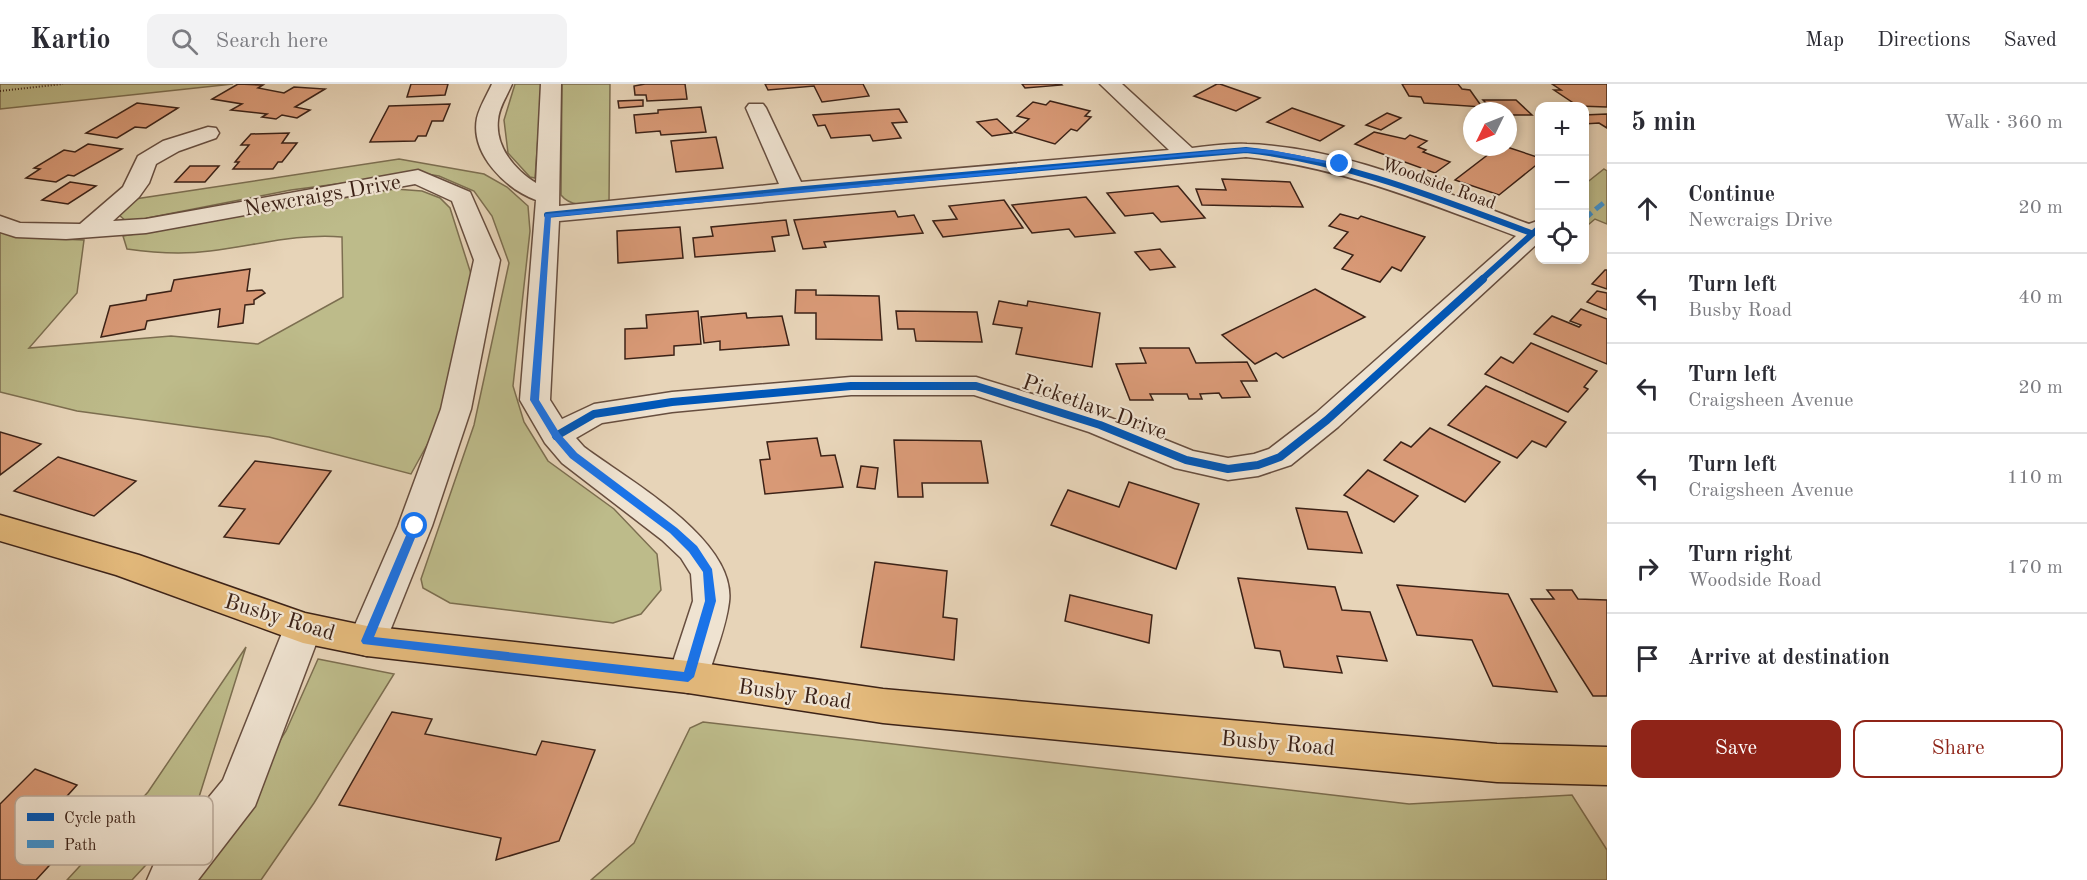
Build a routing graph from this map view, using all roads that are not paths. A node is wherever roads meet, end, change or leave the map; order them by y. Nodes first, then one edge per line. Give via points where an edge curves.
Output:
1 (502, 84) edge
2 (551, 84) edge
3 (1110, 84) edge
4 (756, 108) dead end
5 (208, 133) dead end
6 (1186, 154) junction
7 (793, 190) junction
8 (547, 206) junction
9 (0, 223) edge
10 (1535, 230) edge
11 (86, 231) junction
12 (556, 436) junction
13 (0, 528) edge
14 (303, 628) junction
15 (367, 641) junction
16 (688, 677) junction
17 (1607, 766) edge
18 (213, 826) edge
19 (182, 865) edge
20 (170, 880) edge

1 - 8 street via 486,122 495,158
2 - 8 street
3 - 6 street
4 - 7 street
5 - 11 street via 171,146 146,161 144,175 129,195
6 - 7 street, Woodside Road
6 - 10 street, Woodside Road via 1263,151 1340,164
7 - 8 street, Woodside Road
8 - 12 street via 535,400
9 - 11 street, Newcraigs Drive via 16,230
10 - 12 street, Picketlaw Drive via 1327,420 1280,457 1258,465 1228,469 1186,460 1100,424 976,386 851,386 663,403 594,414
11 - 15 street, Newcraigs Drive via 146,226 418,177 462,197 487,260 456,410 415,526
12 - 16 street via 573,456 674,531 709,572 711,601
13 - 14 main road, Busby Road via 126,564
14 - 15 main road, Busby Road
14 - 18 street via 240,792
15 - 16 main road, Busby Road
16 - 17 main road, Busby Road via 895,707 1497,763
19 - 20 street

